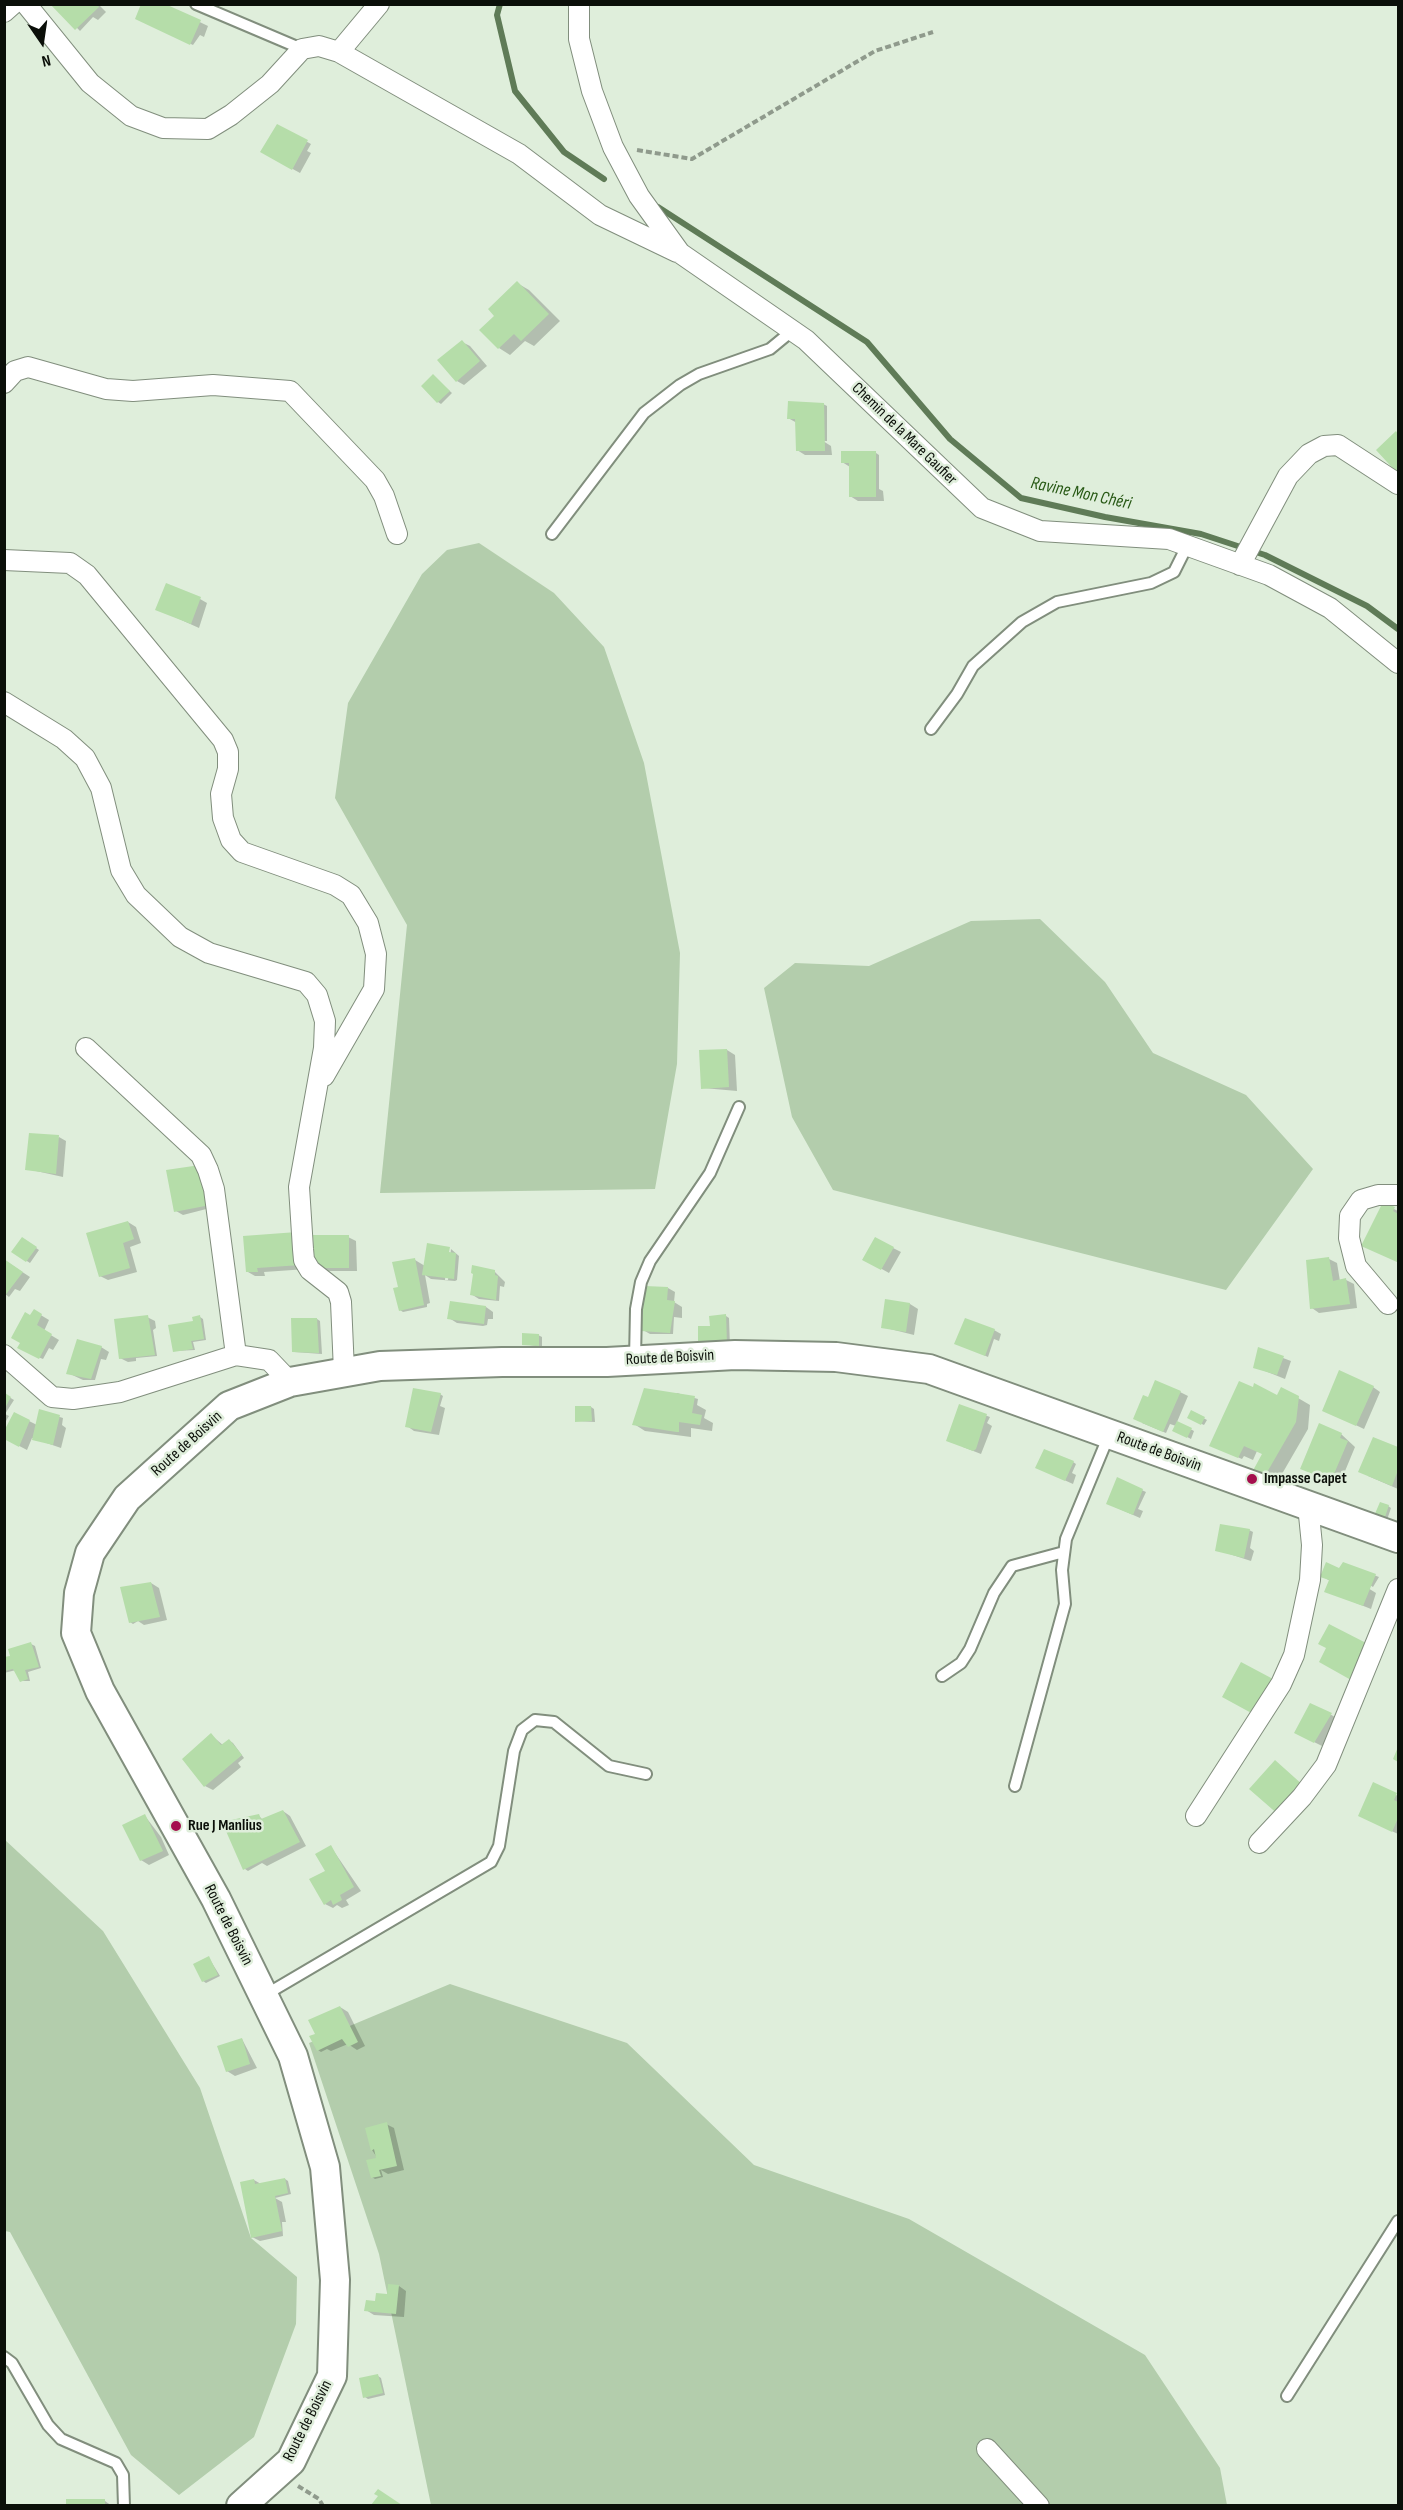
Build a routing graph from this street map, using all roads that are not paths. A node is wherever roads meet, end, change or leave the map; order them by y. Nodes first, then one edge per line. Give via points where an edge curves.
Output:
1 (14, 4) edge
2 (26, 4) edge
3 (196, 4) edge
4 (379, 4) edge
5 (579, 4) edge
6 (4, 12) edge
7 (302, 49) junction
8 (339, 52) junction
9 (680, 253) junction
10 (793, 330) junction
11 (4, 383) edge
12 (1398, 484) edge
13 (397, 534) dead end
14 (552, 534) dead end
15 (1187, 546) junction
16 (4, 560) edge
17 (1240, 565) junction
18 (1398, 663) edge
19 (4, 702) edge
20 (931, 729) dead end
21 (86, 1048) dead end
22 (317, 1089) junction
23 (739, 1107) dead end
24 (1398, 1195) edge
25 (1388, 1304) dead end
26 (4, 1355) edge
27 (236, 1355) junction
28 (635, 1360) junction
29 (344, 1371) junction
30 (290, 1382) junction
31 (1110, 1434) junction
32 (1308, 1505) junction
33 (1398, 1538) edge
34 (1064, 1552) junction
35 (1398, 1589) edge
36 (942, 1676) dead end
37 (646, 1774) dead end
38 (1015, 1786) dead end
39 (1196, 1816) dead end
40 (1258, 1843) dead end
41 (264, 1995) junction
42 (1398, 2221) edge
43 (4, 2357) edge
44 (1287, 2396) dead end
45 (987, 2449) dead end
46 (124, 2505) edge
47 (241, 2505) edge
48 (1039, 2505) edge

1 - 6 street
2 - 7 street via 90,83 131,116 163,128 207,129 270,84
3 - 7 lane
4 - 8 street
5 - 9 street, Chemin de la Mare Gaufier via 582,50 612,147 639,196
7 - 8 street via 320,46
8 - 9 street via 519,154 600,215
9 - 10 street, Chemin de la Mare Gaufier
10 - 14 lane via 770,350 680,385 644,413
10 - 15 street, Chemin de la Mare Gaufier via 982,508 1040,531 1169,539
11 - 13 street via 15,371 28,367 106,389 133,391 213,385 290,391 375,480
12 - 17 street via 1338,445 1324,446 1309,454 1288,476
15 - 17 street, Chemin de la Mare Gaufier
15 - 20 lane via 1173,572 1151,583 1058,602 1022,622 974,666
16 - 22 street via 70,563 87,575 224,740 228,769 221,794 231,840 242,852 335,885 351,895 368,923 376,954 374,989
17 - 18 street, Chemin de la Mare Gaufier via 1269,575 1330,608
19 - 22 street via 64,739 85,758 101,788 121,870 136,895 180,937 209,953 306,982 317,995 325,1021
21 - 27 street via 201,1155 214,1189
22 - 29 street via 299,1187 304,1260 310,1270 338,1292
23 - 28 lane via 710,1173 650,1261 641,1282
24 - 25 street via 1378,1194 1361,1200 1350,1216 1349,1238 1356,1266
26 - 27 street via 52,1397 73,1399 120,1392
27 - 30 street via 269,1360
28 - 29 main road, Route de Boisvin via 380,1366
28 - 31 main road, Route de Boisvin via 735,1354 836,1357 929,1369
29 - 30 main road, Route de Boisvin
30 - 41 main road, Route de Boisvin via 229,1406 127,1498 90,1553 79,1593 76,1633 100,1691 216,1899
31 - 32 main road, Route de Boisvin
31 - 34 lane
32 - 33 main road, Route de Boisvin
32 - 39 street via 1310,1580 1294,1655 1281,1684
34 - 36 lane via 1012,1566 994,1593 970,1649 961,1663
34 - 38 lane via 1065,1604
35 - 40 street via 1326,1765
37 - 41 lane via 609,1766 554,1722 536,1720 522,1730 514,1750 499,1846 490,1862
41 - 47 main road, Route de Boisvin via 293,2056 325,2167 335,2280 332,2376 291,2460
42 - 44 lane
43 - 46 lane via 61,2439 116,2463 123,2475
45 - 48 street

